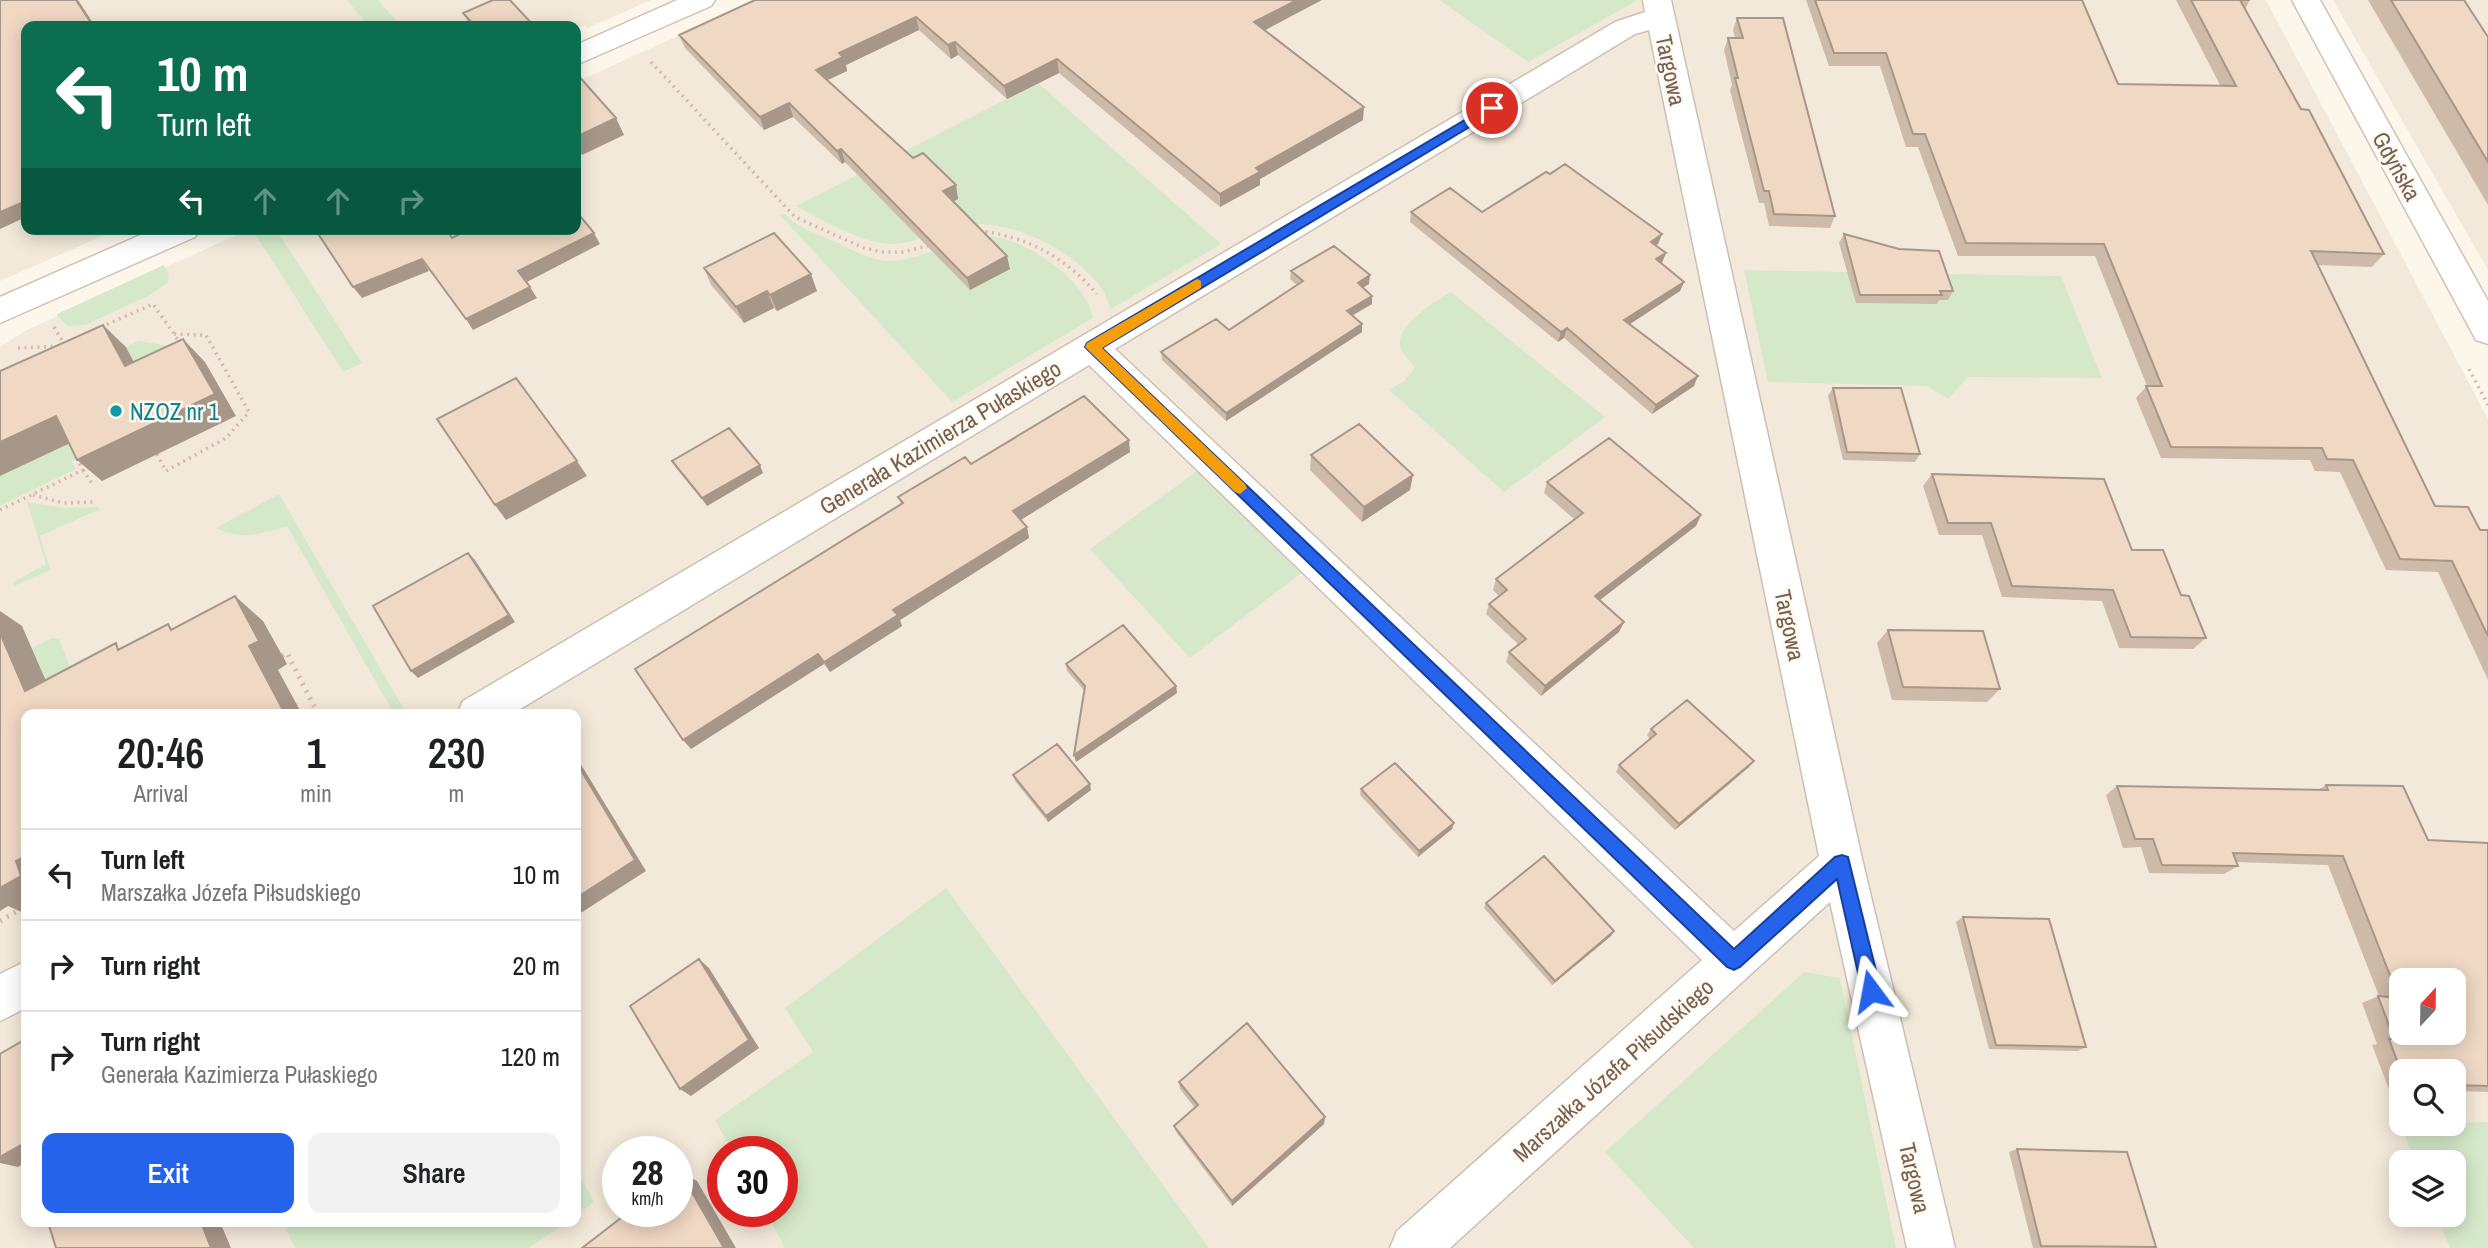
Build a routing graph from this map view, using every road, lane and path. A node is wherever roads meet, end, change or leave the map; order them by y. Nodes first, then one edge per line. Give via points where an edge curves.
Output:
1 (701, 0) edge
2 (2306, 0) edge
3 (1658, 8) edge
4 (623, 34) junction
5 (581, 54) edge
6 (973, 231) edge
7 (171, 235) edge
8 (939, 242) edge
9 (0, 311) edge
10 (2488, 331) edge
11 (89, 332) edge
12 (172, 334) junction
13 (76, 338) edge
14 (1107, 338) junction
15 (64, 344) junction
16 (13, 349) dead end
17 (187, 350) edge
18 (68, 353) edge
19 (157, 454) edge
20 (91, 458) edge
21 (83, 470) junction
22 (93, 485) edge
23 (32, 495) junction
24 (96, 502) dead end
25 (0, 510) edge
26 (282, 656) dead end
27 (315, 709) edge
28 (485, 709) edge
29 (1842, 863) junction
30 (21, 909) edge
31 (0, 921) edge
32 (1734, 961) junction
33 (21, 986) edge
34 (0, 999) edge
35 (1414, 1248) edge
36 (1931, 1248) edge

1 - 4 street
2 - 10 street, Gdyńska
3 - 14 street, Generała Kazimierza Pułaskiego
3 - 29 street, Targowa
4 - 5 street
4 - 8 path via 794,217 883,252 904,252
6 - 14 path via 999,231 1053,255 1097,292
7 - 9 street
11 - 12 path via 153,304
12 - 17 path
12 - 19 path via 206,335 249,412 226,438 166,471
13 - 15 path
14 - 28 street, Generała Kazimierza Pułaskiego
14 - 32 street
15 - 16 path
15 - 18 path
20 - 21 path via 79,464
21 - 22 path
21 - 23 path
23 - 24 path via 64,503
23 - 25 path
26 - 27 path via 287,653
29 - 32 street, Marszałka Józefa Piłsudskiego
29 - 36 street, Targowa
30 - 31 path
32 - 35 street, Marszałka Józefa Piłsudskiego
33 - 34 street

